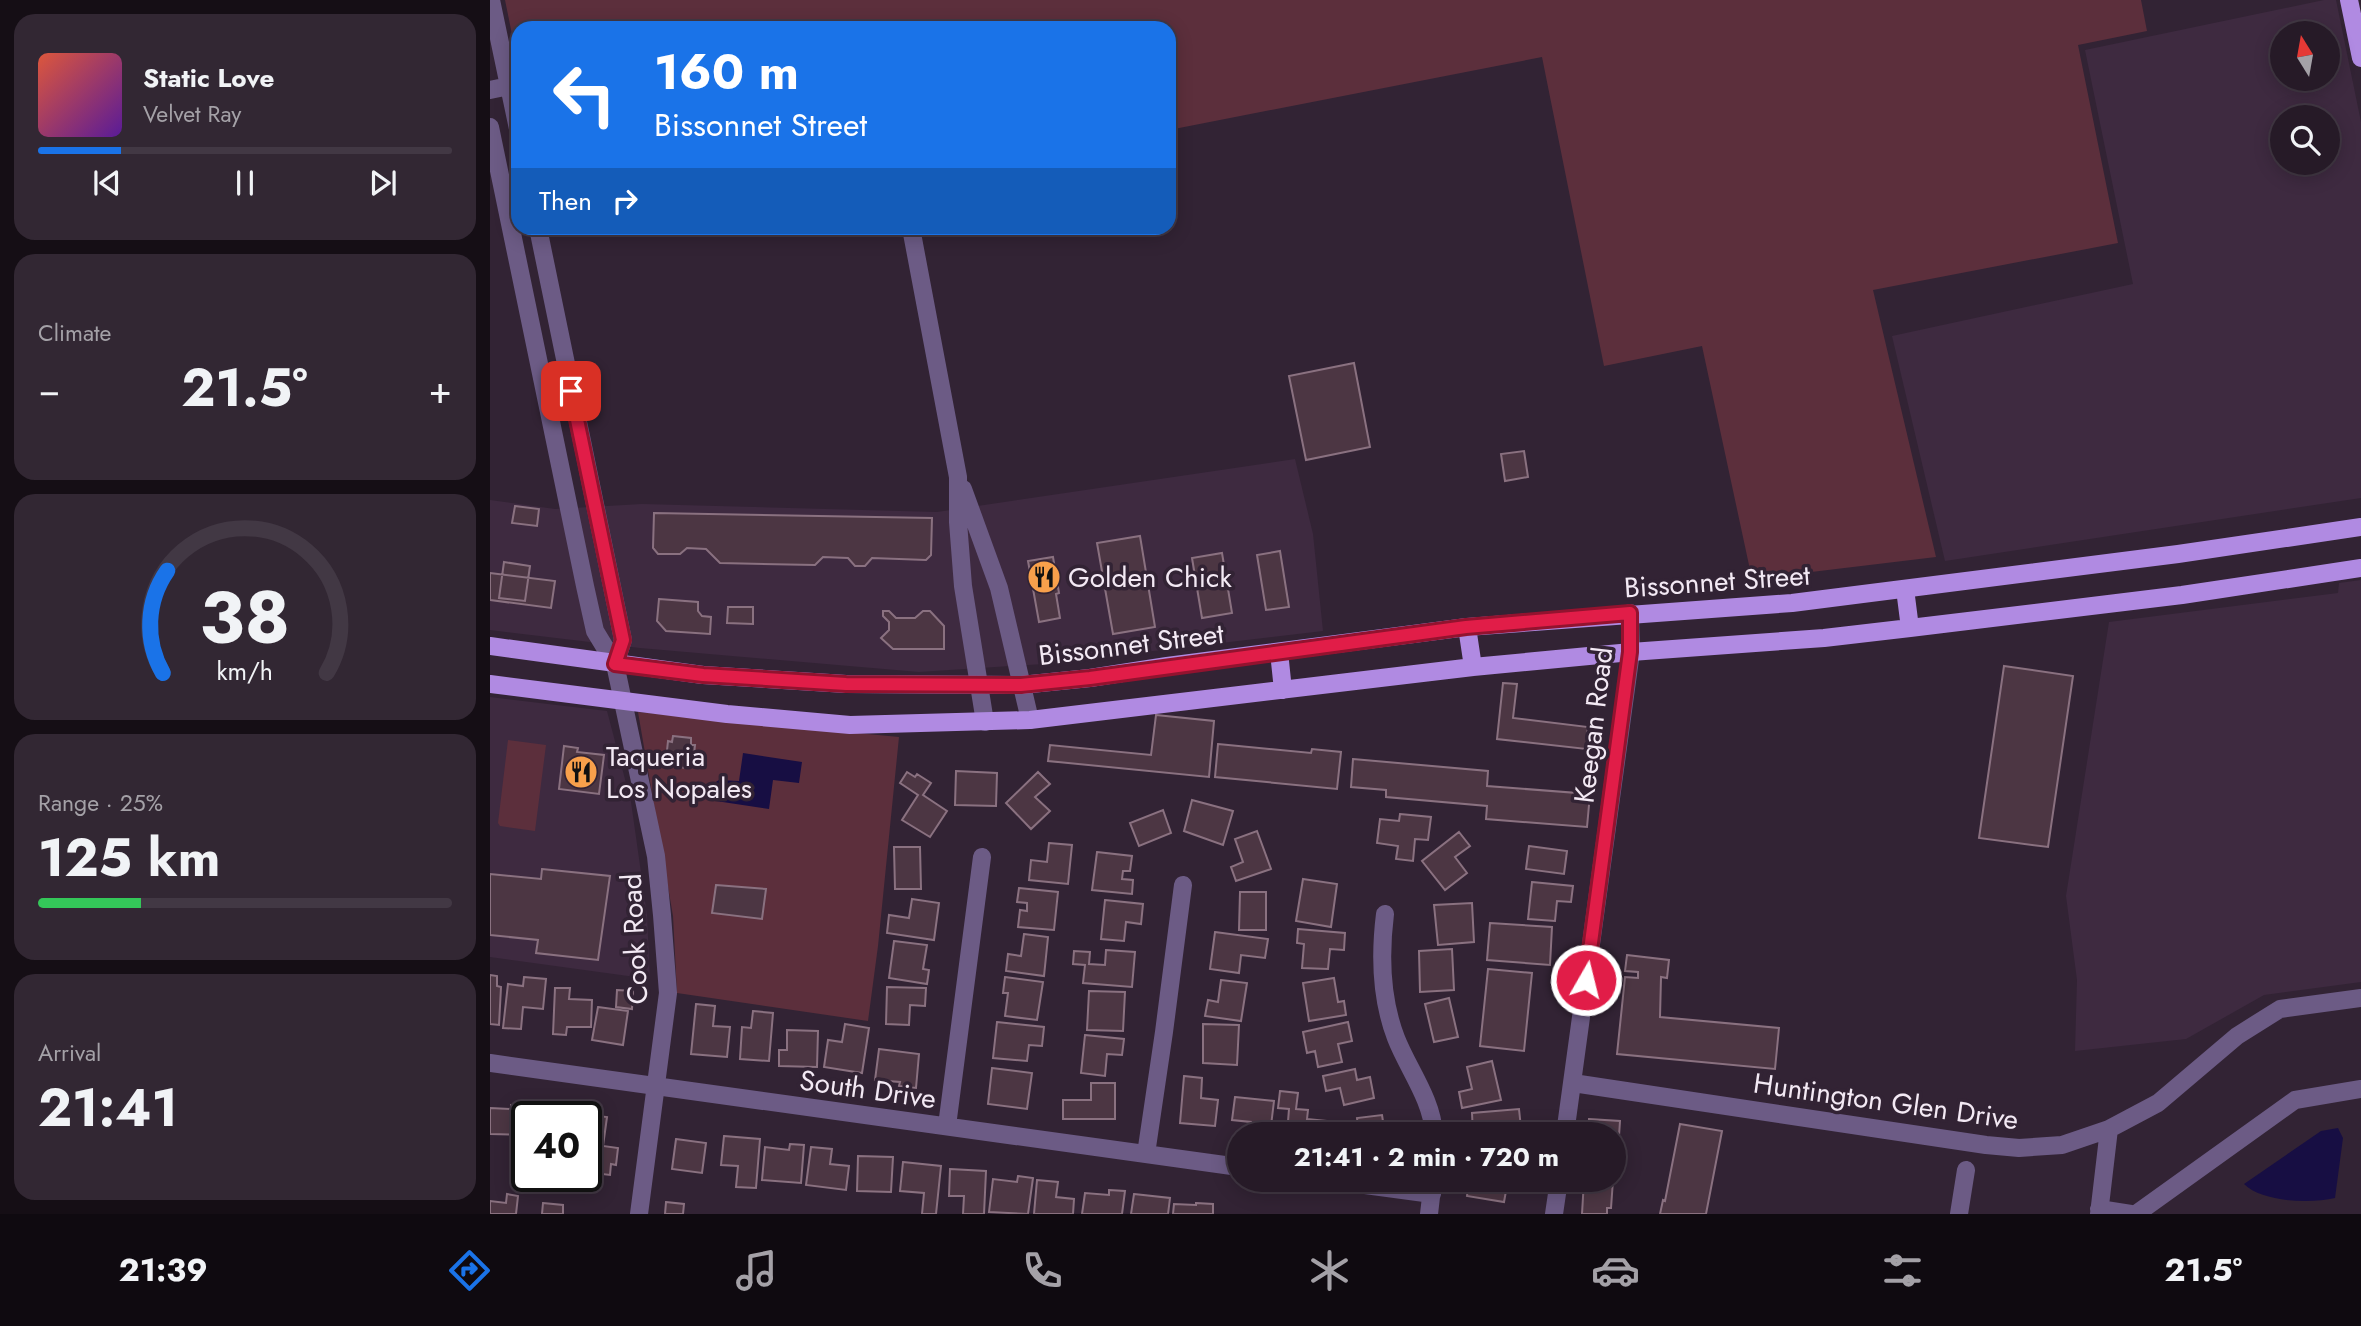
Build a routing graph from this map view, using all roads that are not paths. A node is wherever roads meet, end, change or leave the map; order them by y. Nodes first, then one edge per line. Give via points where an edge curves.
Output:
1 (491, 0) edge
2 (2348, 0) edge
3 (2361, 58) edge
4 (509, 86) junction
5 (490, 90) edge
6 (511, 96) edge
7 (490, 127) edge
8 (511, 228) edge
9 (513, 235) edge
10 (539, 235) edge
11 (912, 235) edge
12 (958, 477) junction
13 (2361, 527) edge
14 (2361, 568) edge
15 (1905, 589) junction
16 (1630, 613) junction
17 (1466, 627) junction
18 (1910, 628) junction
19 (490, 646) edge
20 (1279, 652) junction
21 (1630, 652) junction
22 (615, 664) junction
23 (1473, 667) junction
24 (490, 684) edge
25 (1021, 685) junction
26 (978, 686) junction
27 (1283, 690) junction
28 (624, 702) junction
29 (1030, 720) junction
30 (985, 722) junction
31 (982, 857) dead end
32 (1182, 885) dead end
33 (1385, 914) dead end
34 (2361, 998) edge
35 (490, 1063) edge
36 (1573, 1083) junction
37 (656, 1086) junction
38 (2361, 1089) edge
39 (1432, 1122) edge
40 (1567, 1122) edge
41 (947, 1126) junction
42 (2109, 1129) junction
43 (1146, 1154) junction
44 (1227, 1165) edge
45 (1966, 1170) dead end
46 (1431, 1192) edge
47 (1557, 1192) edge
48 (2099, 1212) edge
49 (639, 1214) edge
50 (1429, 1214) edge
51 (1554, 1214) edge
52 (1959, 1214) edge
53 (2134, 1214) edge

1 - 4 street
2 - 3 main road
4 - 5 street
4 - 6 street
7 - 8 street, Cook Road
9 - 22 street, Cook Road via 595,631
10 - 22 street, Cook Road via 620,618 623,640
11 - 12 street
12 - 25 street via 999,588
12 - 26 street via 963,586
13 - 15 main road, Bissonnet Street
14 - 18 main road
15 - 16 main road, Bissonnet Street via 1792,603
15 - 18 main road
16 - 17 main road, Bissonnet Street
16 - 21 street, Keegan Road
17 - 20 main road, Bissonnet Street
17 - 23 main road
18 - 21 main road
19 - 22 main road, Bissonnet Street
20 - 25 main road, Bissonnet Street
20 - 27 main road
21 - 23 main road
21 - 36 street, Keegan Road
22 - 26 main road, Bissonnet Street via 745,678
22 - 28 street, Cook Road
23 - 27 main road
24 - 28 main road
25 - 26 main road, Bissonnet Street
25 - 29 street
26 - 30 street
27 - 29 main road
28 - 30 main road via 849,725
28 - 37 street, Cook Road via 656,856 662,915 668,993
29 - 30 main road
31 - 41 street
32 - 43 street
33 - 39 street via 1381,946 1385,990 1396,1037
34 - 42 street, Huntington Glen Drive via 2280,1009 2237,1036 2158,1103
35 - 37 street, South Drive
36 - 40 street, Keegan Road
36 - 42 street, Huntington Glen Drive via 2019,1148 2062,1145
37 - 41 street, South Drive
37 - 49 street, Cook Road
38 - 53 street via 2295,1100
41 - 43 street, South Drive
42 - 48 street
43 - 44 street, South Drive
45 - 52 street
46 - 50 street
47 - 51 street
48 - 53 street

